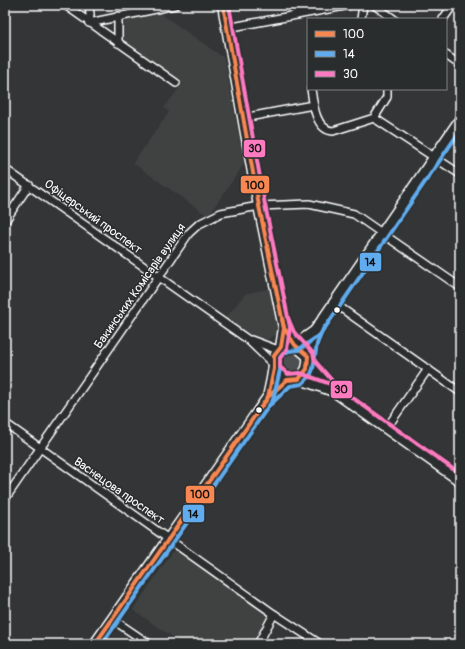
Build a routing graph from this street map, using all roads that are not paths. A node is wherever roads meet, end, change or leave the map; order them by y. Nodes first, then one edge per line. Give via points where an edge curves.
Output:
1 (65, 5) edge
2 (89, 5) edge
3 (175, 5) edge
4 (223, 5) edge
5 (295, 5) edge
6 (350, 5) edge
7 (363, 5) edge
8 (374, 5) edge
9 (453, 5) edge
10 (296, 15) junction
11 (118, 16) junction
12 (361, 18) edge
13 (393, 18) edge
14 (444, 18) edge
15 (89, 22) junction
16 (227, 28) junction
17 (118, 43) junction
18 (447, 56) edge
19 (460, 65) edge
20 (176, 83) dead end
21 (310, 90) edge
22 (387, 90) edge
23 (313, 105) junction
24 (243, 118) junction
25 (374, 118) junction
26 (460, 120) edge
27 (435, 157) junction
28 (5, 169) edge
29 (460, 174) edge
30 (29, 185) junction
31 (259, 206) junction
32 (5, 220) edge
33 (382, 233) junction
34 (158, 277) junction
35 (460, 287) edge
36 (334, 303) junction
37 (284, 328) junction
38 (315, 331) junction
39 (247, 339) junction
40 (295, 345) junction
41 (280, 349) junction
42 (308, 360) junction
43 (273, 367) junction
44 (428, 369) junction
45 (299, 379) junction
46 (287, 380) junction
47 (333, 392) junction
48 (460, 392) edge
49 (268, 397) junction
50 (5, 423) edge
51 (386, 429) junction
52 (40, 448) junction
53 (460, 480) edge
54 (5, 499) edge
55 (168, 539) junction
56 (274, 614) junction
57 (112, 619) junction
58 (95, 644) edge
59 (149, 644) edge
60 (258, 644) edge
61 (320, 644) edge

1 - 15 street
2 - 15 street
3 - 11 street
4 - 16 main road
5 - 10 street
6 - 10 street
7 - 12 street
8 - 13 street
9 - 14 street
10 - 16 street
11 - 15 street
11 - 17 street
15 - 17 street
16 - 24 main road
17 - 20 street
18 - 19 street
21 - 23 street
22 - 25 street via 388,97
23 - 24 street
23 - 25 street via 320,124 329,131
24 - 31 main road
25 - 27 street
26 - 27 main road
27 - 29 street
27 - 33 main road
28 - 30 street, Офіцерський проспект
30 - 32 street
30 - 34 street, Офіцерський проспект
31 - 33 street, Бакинських Комісарів вулиця via 310,204 354,214
31 - 34 street, Бакинських Комісарів вулиця via 221,213 199,224 189,233
31 - 37 main road
33 - 35 street, Бакинських Комісарів вулиця
33 - 36 main road
34 - 39 street, Офіцерський проспект
34 - 52 street, Бакинських Комісарів вулиця
36 - 38 main road
36 - 44 street
37 - 40 main road
37 - 41 main road
38 - 40 main road
38 - 42 main road
39 - 41 street
39 - 43 street
40 - 41 main road
40 - 42 main road
41 - 43 main road via 274,356
42 - 45 main road via 306,373
42 - 47 street
43 - 46 main road
43 - 49 main road
44 - 48 street
44 - 51 street
45 - 46 main road
45 - 47 street
46 - 49 main road
47 - 51 street
49 - 55 main road
50 - 52 street, Васнецова проспект
51 - 53 street
52 - 54 street, Бакинських Комісарів вулиця
52 - 55 street, Васнецова проспект
55 - 56 street, Васнецова проспект
55 - 57 main road
56 - 60 street
56 - 61 street, Васнецова проспект
57 - 58 main road
57 - 59 street

